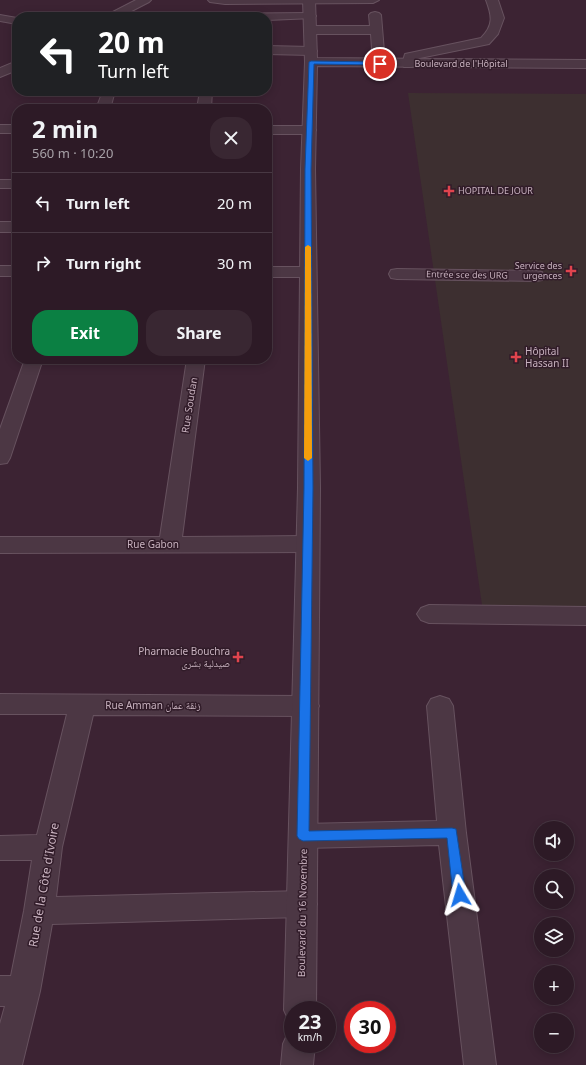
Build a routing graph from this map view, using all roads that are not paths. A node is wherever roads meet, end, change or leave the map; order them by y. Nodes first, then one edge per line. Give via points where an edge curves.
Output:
1 (145, 0) edge
2 (214, 0) edge
3 (309, 0) edge
4 (374, 0) edge
5 (492, 0) edge
6 (121, 12) edge
7 (272, 16) edge
8 (310, 16) junction
9 (0, 18) edge
10 (12, 21) edge
11 (311, 30) junction
12 (376, 30) junction
13 (272, 51) edge
14 (311, 57) junction
15 (380, 64) junction
16 (408, 64) junction
17 (586, 64) edge
18 (12, 67) edge
19 (0, 73) edge
20 (0, 129) edge
21 (12, 129) edge
22 (272, 130) edge
23 (309, 130) junction
24 (0, 227) edge
25 (12, 227) edge
26 (0, 271) edge
27 (12, 271) edge
28 (272, 272) edge
29 (308, 272) junction
30 (397, 274) dead end
31 (536, 276) dead end
32 (32, 364) edge
33 (195, 364) edge
34 (2, 447) edge
35 (170, 544) junction
36 (307, 544) junction
37 (0, 545) edge
38 (429, 614) dead end
39 (586, 616) edge
40 (0, 704) edge
41 (82, 705) junction
42 (306, 706) junction
43 (440, 706) dead end
44 (452, 833) junction
45 (303, 836) junction
46 (0, 848) edge
47 (48, 848) junction
48 (302, 904) junction
49 (39, 911) junction
50 (12, 991) edge
51 (300, 1001) edge
52 (298, 1053) edge
53 (6, 1065) edge
54 (297, 1065) edge
55 (480, 1065) edge

1 - 6 street
2 - 3 street
3 - 4 street
3 - 8 street, Boulevard du 16 Novembre
4 - 12 street
5 - 16 street via 498,18 492,34 485,41 409,57
7 - 8 street
8 - 11 street, Boulevard du 16 Novembre
9 - 10 street
11 - 12 street
11 - 14 street, Boulevard du 16 Novembre
12 - 15 street
13 - 14 street, Boulevard de l'Hôpital
14 - 15 street, Boulevard de l'Hôpital
14 - 23 street, Boulevard du 16 Novembre
15 - 16 street, Boulevard de l'Hôpital
16 - 17 street, Boulevard de l'Hôpital
18 - 19 street
20 - 21 street
22 - 23 street
23 - 29 street, Boulevard du 16 Novembre
24 - 25 street
26 - 27 street
28 - 29 street
29 - 36 street, Boulevard du 16 Novembre
30 - 31 street, Entrée sce des URG
32 - 34 street
33 - 35 street, Rue Soudan
35 - 36 street, Rue Gabon
35 - 37 street, Rue Gabon
36 - 42 street, Boulevard du 16 Novembre
38 - 39 street
40 - 41 street, Rue Amman زنقة عمان
41 - 42 street, Rue Amman زنقة عمان
41 - 47 street, Rue de la Côte d'Ivoire
42 - 45 street, Boulevard du 16 Novembre
43 - 44 street
44 - 45 street
44 - 55 street
45 - 48 street, Boulevard du 16 Novembre
46 - 47 street
47 - 49 street, Rue de la Côte d'Ivoire
48 - 49 street
48 - 51 street, Boulevard du 16 Novembre
49 - 50 street, Rue de la Côte d'Ivoire
50 - 53 street, Rue de la Côte d'Ivoire
52 - 54 street

